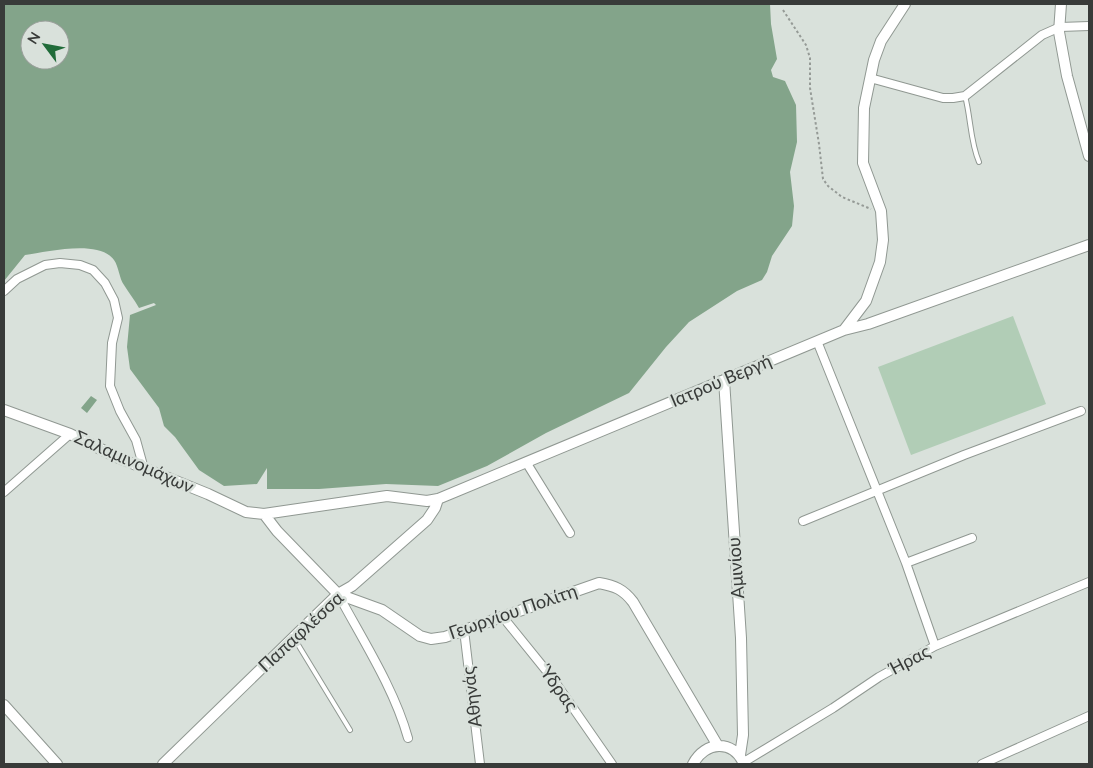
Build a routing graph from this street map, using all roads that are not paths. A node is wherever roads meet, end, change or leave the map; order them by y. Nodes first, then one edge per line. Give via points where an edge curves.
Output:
1 (905, 4) edge
2 (1061, 4) edge
3 (1089, 26) edge
4 (1060, 28) junction
5 (870, 78) junction
6 (965, 96) junction
7 (1089, 156) edge
8 (979, 162) dead end
9 (1089, 245) edge
10 (4, 291) edge
11 (844, 330) junction
12 (817, 341) junction
13 (724, 380) junction
14 (4, 410) edge
15 (1081, 411) dead end
16 (70, 434) junction
17 (526, 462) junction
18 (144, 468) junction
19 (877, 489) junction
20 (4, 492) edge
21 (438, 499) junction
22 (264, 514) junction
23 (803, 520) dead end
24 (570, 533) dead end
25 (972, 538) dead end
26 (906, 563) junction
27 (1089, 582) edge
28 (338, 594) junction
29 (502, 616) junction
30 (464, 630) junction
31 (292, 636) junction
32 (935, 646) junction
33 (4, 704) edge
34 (1089, 716) edge
35 (350, 730) dead end
36 (408, 738) dead end
37 (718, 746) junction
38 (743, 761) edge
39 (57, 764) edge
40 (163, 764) edge
41 (480, 764) edge
42 (612, 764) edge
43 (693, 764) edge
44 (982, 764) edge

1 - 5 main road via 882,40
2 - 4 main road
3 - 4 street
4 - 6 street via 1042,35
4 - 7 main road via 1066,76
5 - 6 street via 943,98
5 - 11 main road via 864,108 863,162 881,211 884,240 866,301
6 - 8 lane via 973,149
9 - 11 main road, Ιατρού Βεργή
10 - 18 street via 17,279 60,263 93,270 105,283 114,300 118,318 112,343 110,386 136,440
11 - 12 main road, Ιατρού Βεργή
12 - 13 main road, Ιατρού Βεργή
12 - 19 street
13 - 17 main road, Ιατρού Βεργή
13 - 38 main road, Αμινίου via 741,638
14 - 16 main road, Σαλαμινομάχων
15 - 19 street
16 - 18 main road, Σαλαμινομάχων
16 - 20 street
17 - 21 main road, Ιατρού Βεργή
17 - 24 street
18 - 22 main road, Σαλαμινομάχων via 246,512
19 - 23 street
19 - 26 street
21 - 22 main road, Ιατρού Βεργή via 387,496
21 - 28 main road, Παπαφλέσσα via 427,520 352,586
22 - 28 main road, Γεωργίου Πολίτη
25 - 26 street
26 - 32 street
27 - 32 street, Ήρας
28 - 30 main road, Γεωργίου Πολίτη via 382,610 420,636 431,639
28 - 31 main road, Παπαφλέσσα
28 - 36 street via 399,711
29 - 30 main road, Γεωργίου Πολίτη
29 - 37 main road, Γεωργίου Πολίτη via 599,583 625,592
29 - 42 street, Ύδρας via 553,679
30 - 41 street, Αθηνάς
31 - 35 lane
31 - 40 main road, Παπαφλέσσα
32 - 38 street, Ήρας via 879,676 826,713
33 - 39 main road
34 - 44 street
37 - 38 main road via 726,747
37 - 43 main road via 703,751

